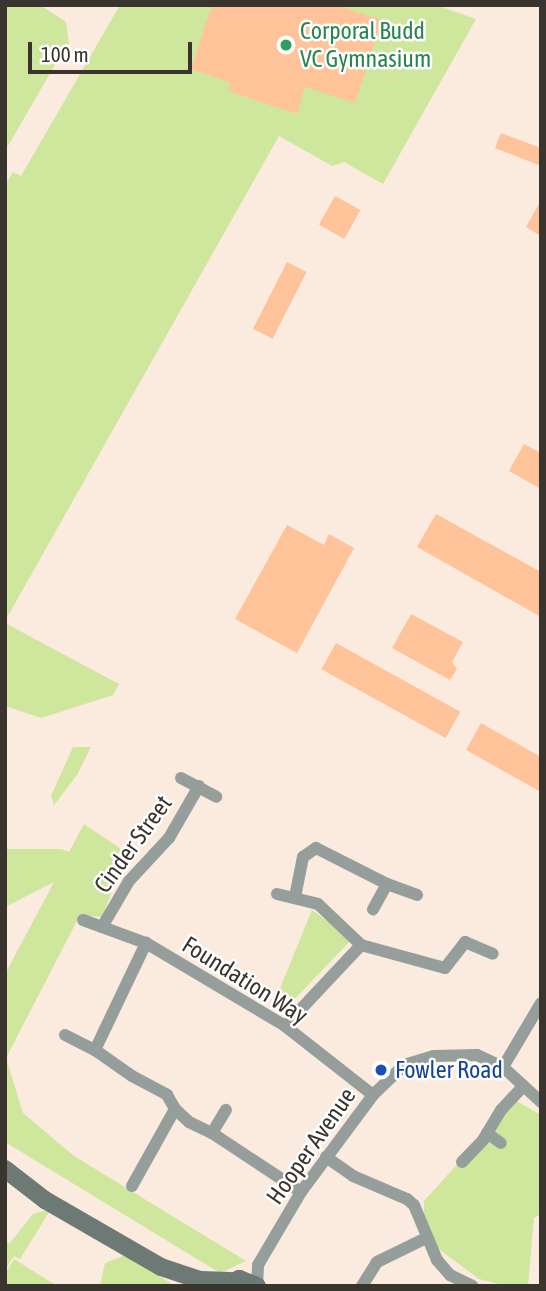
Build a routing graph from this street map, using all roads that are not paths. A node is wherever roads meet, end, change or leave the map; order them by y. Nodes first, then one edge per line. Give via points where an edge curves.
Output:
1 (181, 778) dead end
2 (199, 786) junction
3 (216, 797) dead end
4 (387, 884) junction
5 (277, 894) dead end
6 (417, 895) dead end
7 (295, 897) junction
8 (373, 909) dead end
9 (83, 920) dead end
10 (102, 927) junction
11 (471, 929) dead end
12 (465, 942) junction
13 (146, 943) junction
14 (361, 945) junction
15 (493, 954) dead end
16 (541, 1003) edge
17 (285, 1026) junction
18 (65, 1035) dead end
19 (95, 1050) junction
20 (503, 1067) junction
21 (523, 1086) junction
22 (373, 1096) junction
23 (541, 1102) edge
24 (175, 1109) junction
25 (226, 1110) dead end
26 (212, 1133) junction
27 (487, 1133) junction
28 (501, 1143) dead end
29 (326, 1157) junction
30 (462, 1162) dead end
31 (5, 1169) edge
32 (132, 1186) dead end
33 (301, 1192) junction
34 (426, 1238) junction
35 (258, 1265) junction
36 (161, 1267) junction
37 (231, 1282) edge
38 (186, 1286) edge
39 (257, 1286) edge
40 (362, 1286) edge
41 (473, 1286) edge

1 - 2 street, Cinder Street
2 - 3 street, Cinder Street
2 - 10 street, Cinder Street via 169,838 129,881
4 - 6 street
4 - 7 street via 316,848 303,857
4 - 8 street
5 - 7 street
7 - 14 street via 318,904
9 - 10 street, Foundation Way
10 - 13 street, Foundation Way
11 - 12 street
12 - 14 street via 445,968
12 - 15 street
13 - 17 street, Foundation Way
13 - 19 street
14 - 17 street
16 - 20 street
17 - 22 street, Foundation Way
18 - 19 street
19 - 24 street via 167,1095
20 - 21 street, Hooper Avenue
20 - 22 street, Hooper Avenue via 477,1055 434,1056 404,1065
21 - 23 street, Hooper Avenue
21 - 27 street
22 - 29 street, Hooper Avenue
24 - 26 street
24 - 32 street
25 - 26 street
26 - 33 street
27 - 28 street
27 - 30 street
29 - 33 street, Hooper Avenue
29 - 34 street via 353,1176 407,1199 414,1205
31 - 36 street via 45,1200
33 - 35 street, Hooper Avenue
34 - 40 street via 377,1262
34 - 41 street via 450,1275
35 - 37 street
35 - 39 street, Hooper Avenue
36 - 37 street via 200,1280
36 - 38 street
37 - 39 street via 247,1280

